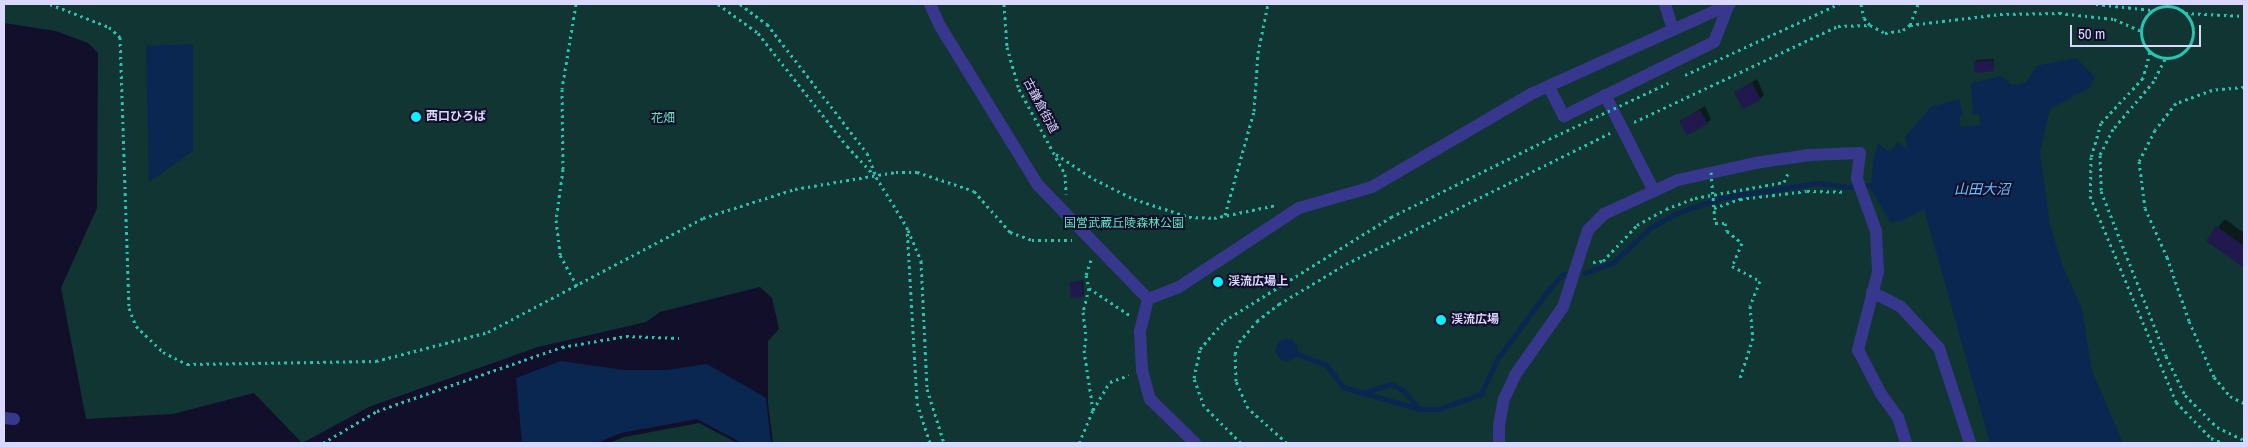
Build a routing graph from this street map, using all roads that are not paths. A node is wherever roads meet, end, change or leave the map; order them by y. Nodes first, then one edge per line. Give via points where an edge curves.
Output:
1 (930, 4) edge
2 (1665, 4) edge
3 (1729, 4) edge
4 (1673, 30) junction
5 (1549, 87) junction
6 (1605, 95) junction
7 (1654, 191) junction
8 (1872, 292) junction
9 (1148, 298) junction
10 (1194, 443) edge
11 (1499, 443) edge
12 (1906, 443) edge
13 (1970, 443) edge

1 - 9 street via 940,26 1038,185
2 - 4 street
3 - 4 street
3 - 6 street via 1714,42
4 - 5 street
5 - 6 street via 1564,116
5 - 9 street via 1372,187 1299,208 1179,287
6 - 7 street
7 - 8 street via 1678,180 1796,156 1860,153 1857,179 1876,231 1878,272
7 - 11 street via 1604,214 1588,230 1563,307 1515,375 1504,399 1498,426
8 - 12 street via 1858,350 1881,394 1898,417
8 - 13 street via 1900,306 1939,348
9 - 10 street via 1142,323 1142,370 1150,399

